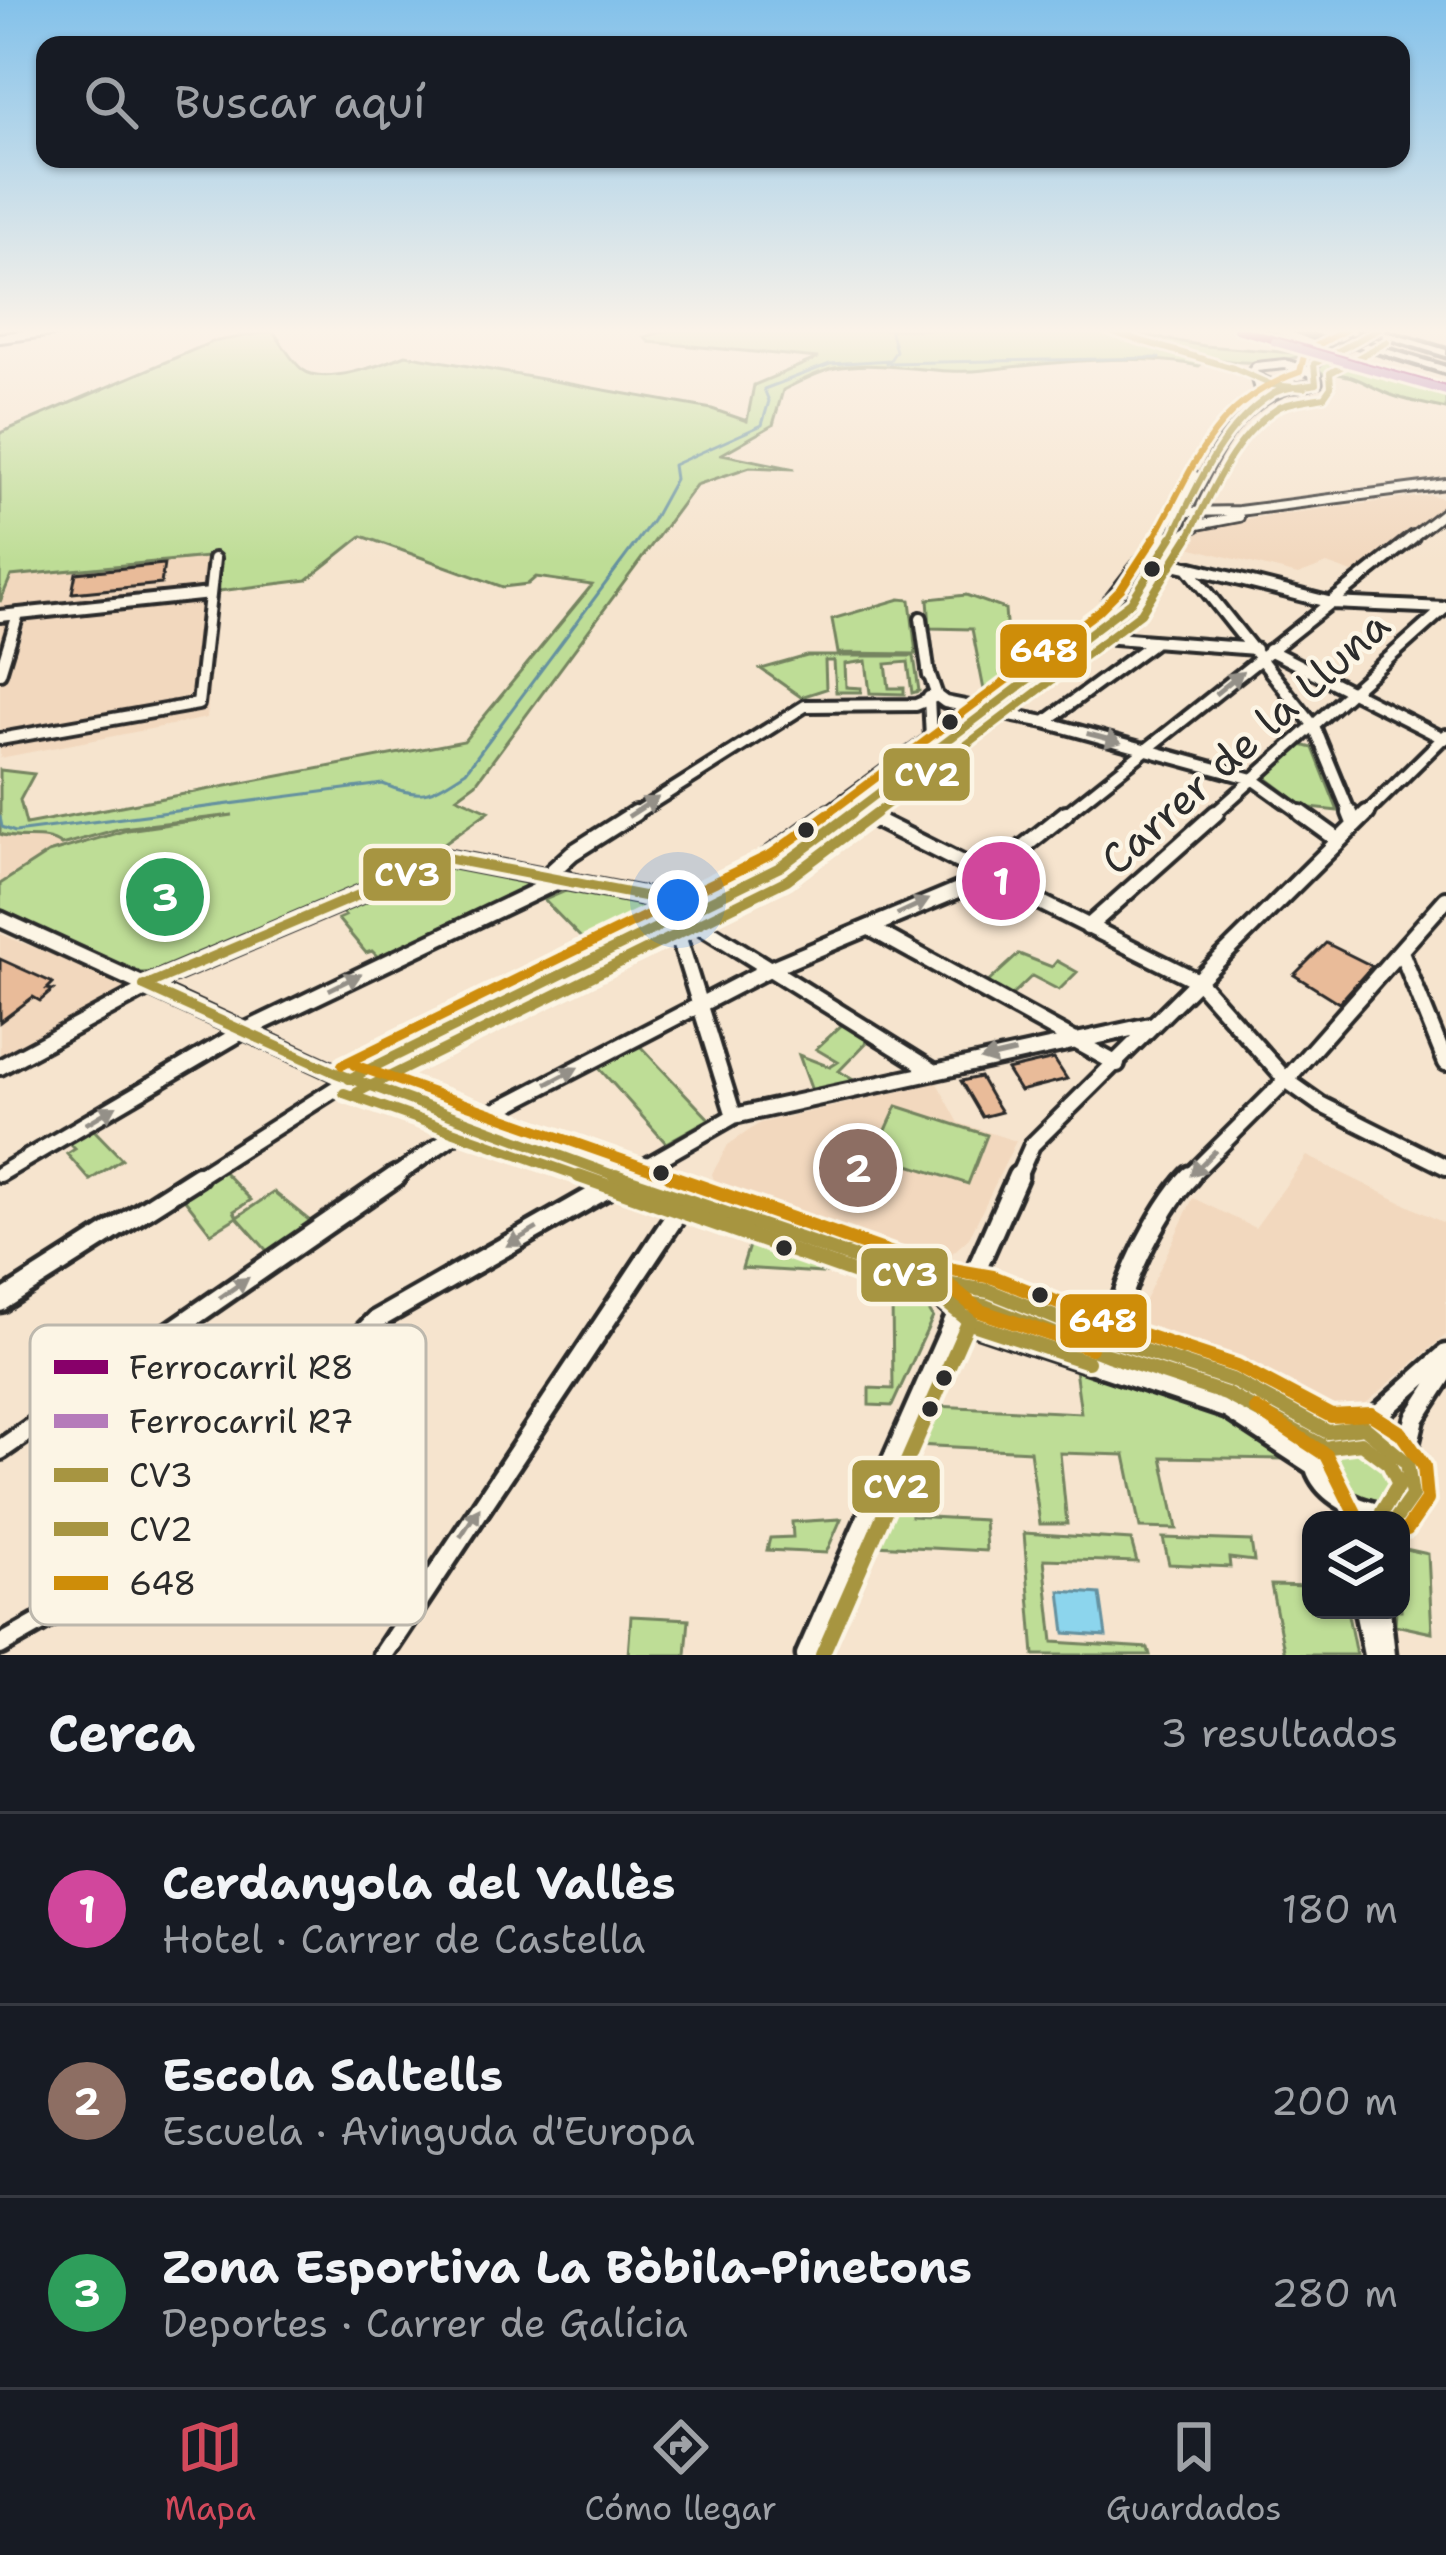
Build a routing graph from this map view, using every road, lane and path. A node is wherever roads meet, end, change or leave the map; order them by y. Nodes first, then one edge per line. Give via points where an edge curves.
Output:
1 (1251, 406) edge
2 (1256, 406) edge
3 (1443, 489) edge
4 (1401, 490) junction
5 (1188, 496) junction
6 (1317, 506) junction
7 (1188, 511) junction
8 (1446, 511) edge
9 (1161, 549) junction
10 (214, 559) dead end
11 (1186, 567) junction
12 (210, 594) junction
13 (1332, 603) junction
14 (1446, 608) edge
15 (18, 614) junction
16 (0, 616) edge
17 (921, 618) dead end
18 (1084, 635) junction
19 (1154, 642) junction
20 (1262, 652) junction
21 (0, 673) edge
22 (1352, 692) junction
23 (925, 701) junction
24 (975, 706) junction
25 (991, 709) junction
26 (1045, 722) junction
27 (1313, 725) junction
28 (1445, 738) edge
29 (0, 739) edge
30 (932, 739) junction
31 (1146, 750) junction
32 (1253, 779) junction
33 (842, 804) junction
34 (858, 811) junction
35 (1354, 823) junction
36 (1337, 839) junction
37 (987, 875) junction
38 (556, 876) junction
39 (735, 883) junction
40 (1442, 910) edge
41 (682, 914) junction
42 (0, 919) edge
43 (1088, 927) junction
44 (870, 928) junction
45 (1397, 950) junction
46 (767, 970) junction
47 (1198, 981) junction
48 (146, 987) junction
49 (700, 1004) junction
50 (1154, 1024) junction
51 (240, 1033) junction
52 (1070, 1039) junction
53 (1446, 1063) edge
54 (1117, 1064) junction
55 (0, 1067) edge
56 (932, 1070) junction
57 (350, 1078) junction
58 (1286, 1080) junction
59 (734, 1116) junction
60 (472, 1123) junction
61 (1446, 1167) edge
62 (0, 1174) edge
63 (624, 1179) junction
64 (686, 1200) junction
65 (920, 1280) junction
66 (968, 1285) junction
67 (0, 1301) edge
68 (956, 1312) junction
69 (180, 1325) edge
70 (371, 1325) edge
71 (1114, 1341) junction
72 (1446, 1354) edge
73 (1446, 1370) edge
74 (1364, 1427) junction
75 (30, 1429) edge
76 (1328, 1432) junction
77 (0, 1450) edge
78 (1405, 1461) junction
79 (1315, 1466) junction
80 (1335, 1498) junction
81 (1339, 1511) edge
82 (1359, 1511) edge
83 (1401, 1511) edge
84 (426, 1590) edge
85 (1366, 1619) edge
86 (1382, 1619) edge
87 (43, 1625) edge
88 (403, 1625) edge
89 (2, 1650) edge
90 (383, 1655) edge
91 (806, 1655) edge
92 (1373, 1655) edge
93 (1386, 1655) edge

1 - 5 street
2 - 5 street
3 - 4 street
3 - 6 street
4 - 5 street via 1232,509
4 - 7 street
5 - 7 street
5 - 9 street
6 - 7 street via 1212,517
6 - 9 street via 1212,522
7 - 9 street
8 - 13 street
9 - 11 street
9 - 18 street via 1131,602
10 - 12 street
11 - 13 street
11 - 20 street
12 - 15 street
12 - 29 street via 198,704
13 - 14 street
13 - 20 street
14 - 22 street, Carrer de la Lluna
15 - 16 street
15 - 21 street
17 - 23 street
18 - 19 street
18 - 24 street
18 - 25 street
19 - 20 street
19 - 26 street
20 - 22 street
20 - 27 street
31 -> 20 street
22 - 27 street, Carrer de la Lluna
22 - 28 street
23 - 24 street
23 - 30 street
38 -> 23 street via 572,853 806,706
24 - 25 street
24 - 30 street
25 - 26 street
25 - 34 street
26 -> 31 street
27 - 32 street, Carrer de la Lluna
27 - 35 street
28 - 35 street
30 - 33 street
31 - 32 street
31 - 37 street
32 - 36 street
32 - 43 street, Carrer de la Lluna
33 - 34 street
33 - 39 street
34 - 37 street
34 - 39 street via 780,867
35 - 36 street
36 - 47 street
37 - 43 street
44 -> 37 street
38 - 41 street
38 - 48 street via 446,858
51 -> 38 street
39 - 41 street
40 - 45 street
41 - 46 street
41 - 49 street
41 - 57 street
42 - 48 street
43 - 47 street
44 - 46 street
44 - 52 street
45 - 53 street
45 - 58 street
46 - 49 street
46 - 56 street
47 - 50 street
47 - 58 street
48 - 51 street
48 - 55 street
49 - 59 street
60 -> 49 street
50 - 52 street
50 - 54 street
51 - 57 street
62 -> 51 street
52 - 54 street
52 -> 56 street
54 - 66 street via 1032,1145
56 - 59 street
57 - 60 street
57 - 67 street
58 - 61 street
58 -> 71 street via 1180,1186 1137,1262
59 - 63 street
60 - 63 street
69 -> 60 street
63 - 64 street
63 -> 70 street
64 - 65 street
84 -> 64 street
65 - 66 street
65 - 68 street
66 - 68 street
66 - 71 street
68 - 79 street via 1228,1409
68 - 91 street
71 - 76 street via 1232,1380
72 - 74 street
73 - 78 street via 1415,1418
74 - 76 street
74 - 78 street
77 -> 75 street
76 - 79 street via 1316,1446
78 - 83 street via 1412,1496
79 - 80 street
80 - 81 street
80 - 82 street
85 - 92 street
86 - 93 street
87 -> 89 street
90 -> 88 street

